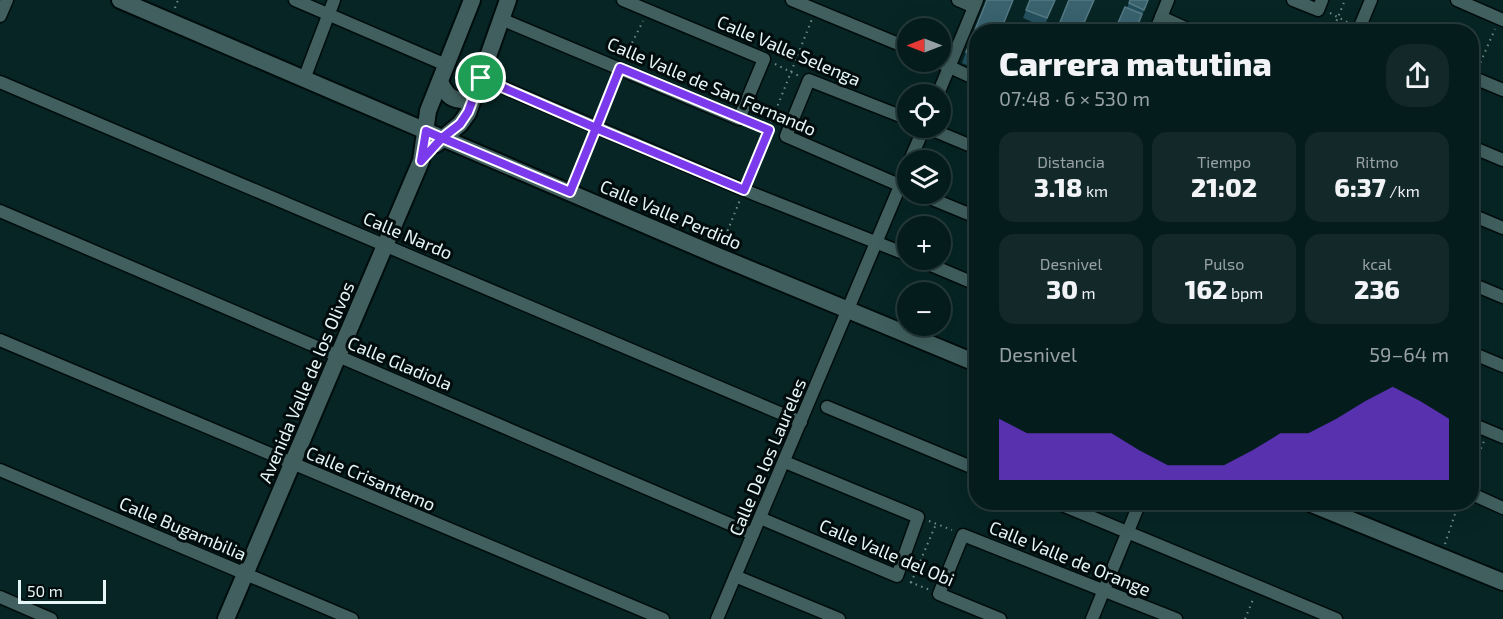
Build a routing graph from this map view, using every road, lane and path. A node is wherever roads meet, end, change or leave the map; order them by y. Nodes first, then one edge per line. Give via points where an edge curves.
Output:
1 (7, 0) edge
2 (120, 0) edge
3 (295, 0) edge
4 (334, 0) edge
5 (508, 0) edge
6 (623, 0) edge
7 (792, 0) edge
8 (958, 0) edge
9 (1168, 0) edge
10 (1293, 0) edge
11 (1345, 0) edge
12 (1371, 0) edge
13 (1456, 0) edge
14 (468, 1) edge
15 (975, 3) edge
16 (1320, 5) edge
17 (648, 10) junction
18 (816, 10) junction
19 (329, 14) junction
20 (0, 16) edge
21 (1338, 16) junction
22 (1161, 17) junction
23 (501, 19) junction
24 (1501, 19) edge
25 (1158, 24) edge
26 (1176, 24) edge
27 (1335, 24) edge
28 (1351, 24) edge
29 (1363, 24) edge
30 (897, 43) edge
31 (951, 50) edge
32 (764, 59) junction
33 (446, 65) junction
34 (1479, 65) edge
35 (951, 67) edge
36 (620, 68) junction
37 (793, 73) junction
38 (969, 76) edge
39 (304, 79) junction
40 (809, 80) junction
41 (1479, 80) edge
42 (0, 82) edge
43 (440, 82) junction
44 (478, 85) junction
45 (1503, 90) edge
46 (897, 115) edge
47 (739, 119) junction
48 (596, 128) junction
49 (769, 130) junction
50 (426, 131) junction
51 (786, 136) junction
52 (442, 138) junction
53 (951, 138) edge
54 (969, 145) edge
55 (1479, 150) edge
56 (1503, 159) edge
57 (421, 161) junction
58 (897, 184) edge
59 (744, 190) junction
60 (570, 192) junction
61 (897, 201) edge
62 (944, 204) edge
63 (0, 211) edge
64 (969, 214) edge
65 (1479, 218) edge
66 (1503, 228) edge
67 (877, 242) junction
68 (386, 245) junction
69 (897, 250) edge
70 (718, 256) junction
71 (943, 270) edge
72 (969, 281) edge
73 (1479, 287) edge
74 (1503, 297) edge
75 (849, 308) junction
76 (0, 340) edge
77 (339, 356) junction
78 (1479, 356) edge
79 (969, 360) edge
80 (1503, 366) edge
81 (827, 407) dead end
82 (801, 422) junction
83 (1479, 427) edge
84 (1488, 431) junction
85 (1503, 437) edge
86 (1479, 454) edge
87 (785, 462) junction
88 (292, 465) junction
89 (969, 467) edge
90 (0, 470) edge
91 (1479, 497) edge
92 (1503, 508) edge
93 (1074, 510) edge
94 (1137, 510) edge
95 (1327, 510) edge
96 (1456, 510) edge
97 (918, 517) junction
98 (760, 518) junction
99 (936, 524) junction
100 (1127, 533) junction
101 (753, 534) junction
102 (963, 534) junction
103 (1441, 556) junction
104 (245, 574) junction
105 (735, 576) junction
106 (897, 576) junction
107 (1503, 582) edge
108 (911, 583) junction
109 (1258, 587) junction
110 (1104, 590) junction
111 (939, 594) junction
112 (0, 597) edge
113 (51, 619) edge
114 (226, 619) edge
115 (352, 619) edge
116 (663, 619) edge
117 (717, 619) edge
118 (838, 619) edge
119 (1000, 619) edge
120 (1092, 619) edge
121 (1176, 619) edge
122 (1245, 619) edge
123 (1336, 619) edge

1 - 20 street
2 - 39 street, Calle Valle Perdido
3 - 19 street
4 - 19 street
5 - 23 street, Avenida Valle de los Olivos
6 - 17 street, Calle Valle Selenga
7 - 18 street
8 - 15 street
9 - 22 street
10 - 16 street
11 - 21 path
12 - 29 street
13 - 24 street
14 - 33 street, Avenida Valle de los Olivos
15 - 31 street
16 - 21 path
17 - 32 street, Calle Valle Selenga
17 - 36 path
18 - 30 street
18 - 37 path
19 - 33 street
19 - 39 street
21 - 27 path
21 - 28 path
22 - 25 street
22 - 26 street
23 - 36 street, Calle Valle de San Fernando
23 - 44 street, Avenida Valle de los Olivos
24 - 34 path
32 - 37 path, Calle Valle Selenga
32 - 47 street
33 - 43 street, Avenida Valle de los Olivos
35 - 38 street
36 - 47 street, Calle Valle de San Fernando
36 - 48 path
37 - 40 path, Calle Valle Selenga
37 - 49 path
39 - 50 street, Calle Valle Perdido
40 - 46 street, Calle Valle Selenga
40 - 51 street
41 - 45 street
42 - 68 street, Calle Nardo
43 - 44 street via 447,95 457,101 468,100
43 - 50 street, Avenida Valle de los Olivos via 428,111
44 - 48 street
44 - 52 street, Avenida Valle de los Olivos via 460,124
47 - 49 path, Calle Valle de San Fernando
48 - 59 street
48 - 60 path
49 - 51 path, Calle Valle de San Fernando
49 - 59 path
50 - 52 street, Calle Valle Perdido
50 - 57 street, Avenida Valle de los Olivos
51 - 58 street, Calle Valle de San Fernando
52 - 57 street, Avenida Valle de los Olivos
52 - 60 street, Calle Valle Perdido
53 - 54 street
55 - 56 street
57 - 68 street, Avenida Valle de los Olivos
59 - 67 street
59 - 70 path
60 - 70 street, Calle Valle Perdido
61 - 67 street, Calle De los Laureles
62 - 64 street
63 - 77 street, Calle Gladiola
65 - 66 street
67 - 69 street
67 - 75 street, Calle De los Laureles
68 - 77 street, Avenida Valle de los Olivos
68 - 82 street, Calle Nardo
70 - 75 street, Calle Valle Perdido
71 - 72 street
73 - 74 street
75 - 79 street, Calle Valle Perdido
75 - 82 street, Calle De los Laureles
76 - 88 street, Calle Crisantemo
77 - 88 street, Avenida Valle de los Olivos
77 - 101 street, Calle Gladiola
78 - 80 street
81 - 89 street
82 - 87 street, Calle De los Laureles
83 - 84 street
84 - 85 street
84 - 86 path
87 - 97 street
87 - 98 street, Calle De los Laureles
88 - 104 street, Avenida Valle de los Olivos
88 - 116 street, Calle Crisantemo
90 - 104 street, Calle Bugambilia
91 - 92 street
93 - 100 street
94 - 100 street
95 - 103 street
96 - 103 path
97 - 99 path, Calle Valle de Orange
97 - 106 street
98 - 101 street, Calle De los Laureles
98 - 106 street, Calle Valle del Obi
99 - 102 path, Calle Valle de Orange
99 - 108 path
100 - 109 street
100 - 110 street
101 - 105 street, Calle De los Laureles
102 - 110 street, Calle Valle de Orange
102 - 111 street
103 - 107 street
104 - 114 street, Avenida Valle de los Olivos
104 - 115 street, Calle Bugambilia
105 - 117 street, Calle De los Laureles
105 - 118 street
106 - 108 path, Calle Valle del Obi
108 - 111 path, Calle Valle del Obi
109 - 122 path
109 - 123 street
110 - 120 street
110 - 121 street, Calle Valle de Orange
111 - 119 street, Calle Valle del Obi
112 - 113 street

